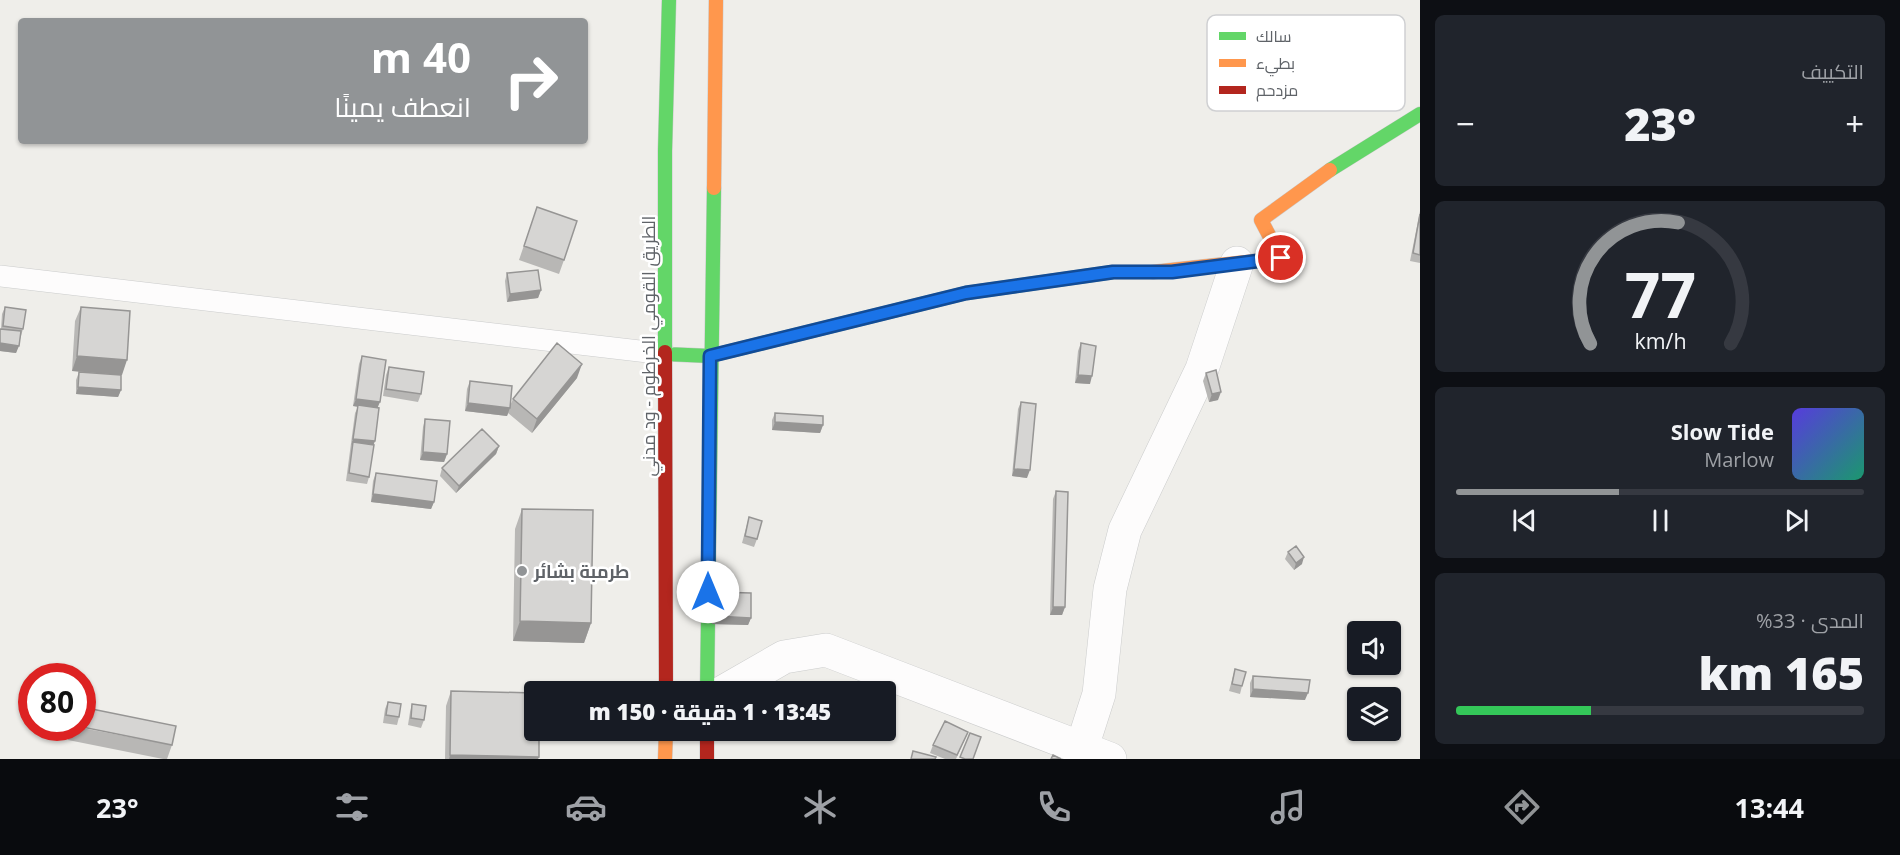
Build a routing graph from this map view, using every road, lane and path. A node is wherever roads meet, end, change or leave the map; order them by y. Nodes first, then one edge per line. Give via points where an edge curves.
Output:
1 (669, 0) edge
2 (716, 0) edge
3 (1420, 114) edge
4 (1237, 263) junction
5 (0, 276) edge
6 (665, 354) junction
7 (710, 356) junction
8 (666, 681) edge
9 (708, 681) edge
10 (742, 681) edge
11 (666, 741) edge
12 (707, 741) edge
13 (1096, 753) edge
14 (665, 759) edge
15 (707, 759) edge

1 - 6 main road, الطريق القومي الخرطوم - ود مدني
2 - 7 main road
3 - 4 main road via 1349,156 1261,220 1281,258
4 - 7 main road via 1172,272 1113,272 966,293
4 - 13 street via 1202,369 1125,530 1110,589 1098,694
5 - 6 lane
6 - 7 main road
6 - 8 main road, الطريق القومي الخرطوم - ود مدني
7 - 9 main road
10 - 13 street via 784,657 825,650
11 - 14 main road
12 - 15 main road

